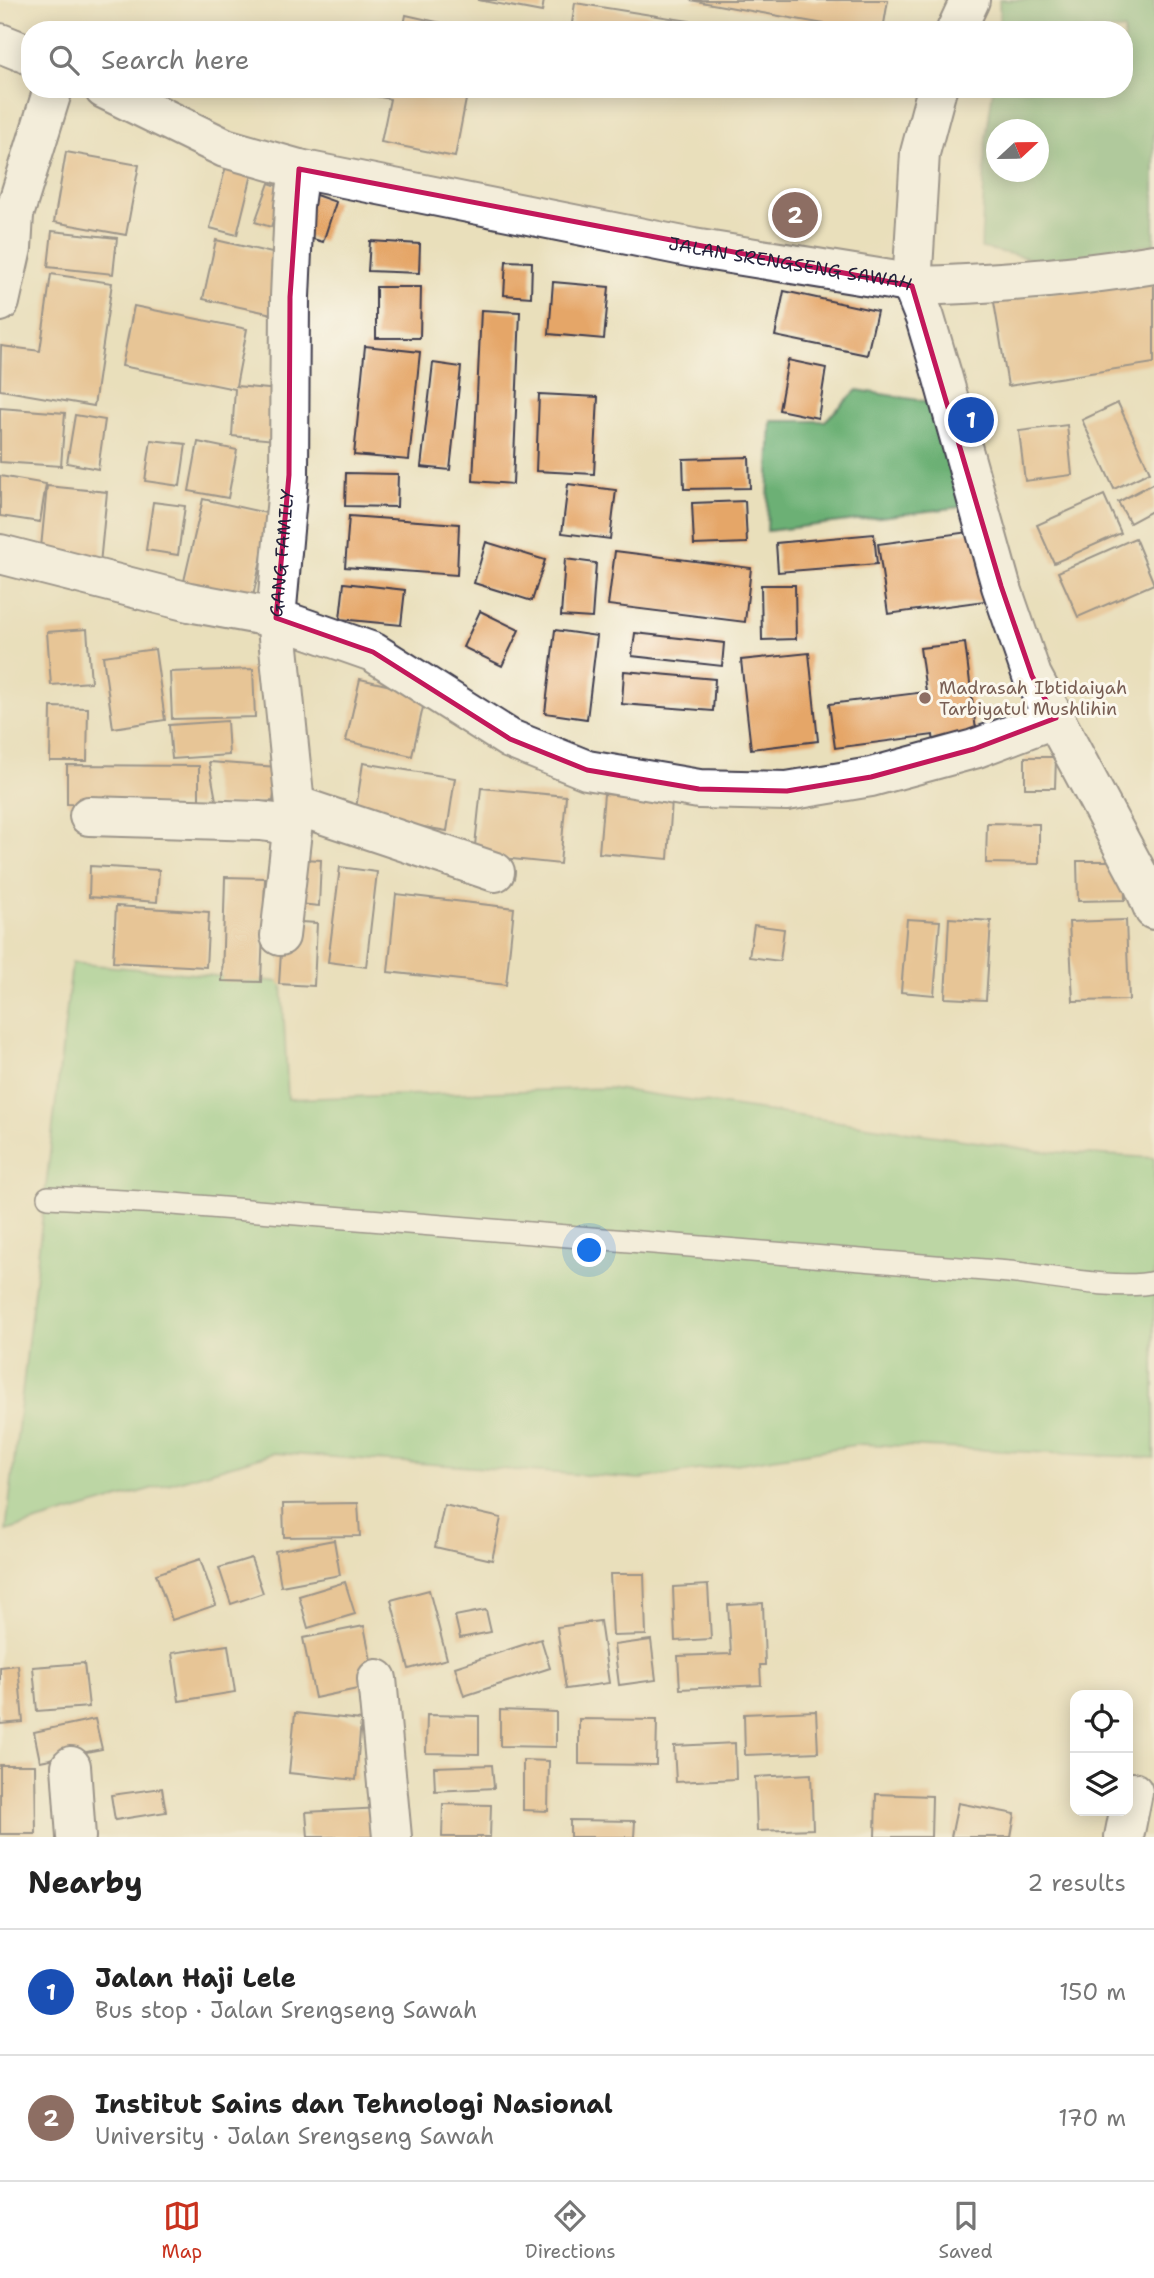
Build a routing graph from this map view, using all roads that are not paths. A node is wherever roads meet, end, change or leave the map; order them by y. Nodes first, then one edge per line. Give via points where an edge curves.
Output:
1 (970, 0) edge
2 (960, 21) edge
3 (0, 43) edge
4 (21, 51) edge
5 (50, 98) edge
6 (122, 98) edge
7 (935, 98) edge
8 (299, 169) junction
9 (1154, 264) edge
10 (912, 286) junction
11 (0, 302) edge
12 (0, 554) edge
13 (275, 618) junction
14 (1056, 718) junction
15 (293, 815) junction
16 (89, 816) dead end
17 (495, 872) dead end
18 (1154, 910) edge
19 (280, 936) dead end
20 (48, 1196) dead end
21 (1154, 1282) edge
22 (377, 1679) dead end
23 (71, 1766) dead end
24 (1128, 1816) edge
25 (76, 1837) edge
26 (392, 1837) edge
27 (1124, 1837) edge

1 - 2 street
3 - 4 street
5 - 11 street via 14,215
6 - 8 street, JALAN SRENGSENG SAWAH via 225,148
7 - 10 street via 920,153
8 - 10 street, JALAN SRENGSENG SAWAH via 693,248
8 - 13 street, GANG FAMILY via 290,298 289,475
9 - 10 street via 1080,276
10 - 14 street, JALAN SRENGSENG SAWAH via 942,375 1000,586 1032,676
12 - 13 street via 189,602
13 - 14 street via 373,652 510,739 561,760 587,770 699,789 787,791 871,777 974,749
13 - 15 street, GANG FAMILY
14 - 18 street, JALAN SRENGSENG SAWAH
15 - 16 street via 260,821
15 - 17 street
15 - 19 street, GANG FAMILY
20 - 21 lane via 1009,1272 1121,1285
22 - 26 street
23 - 25 street
24 - 27 street

